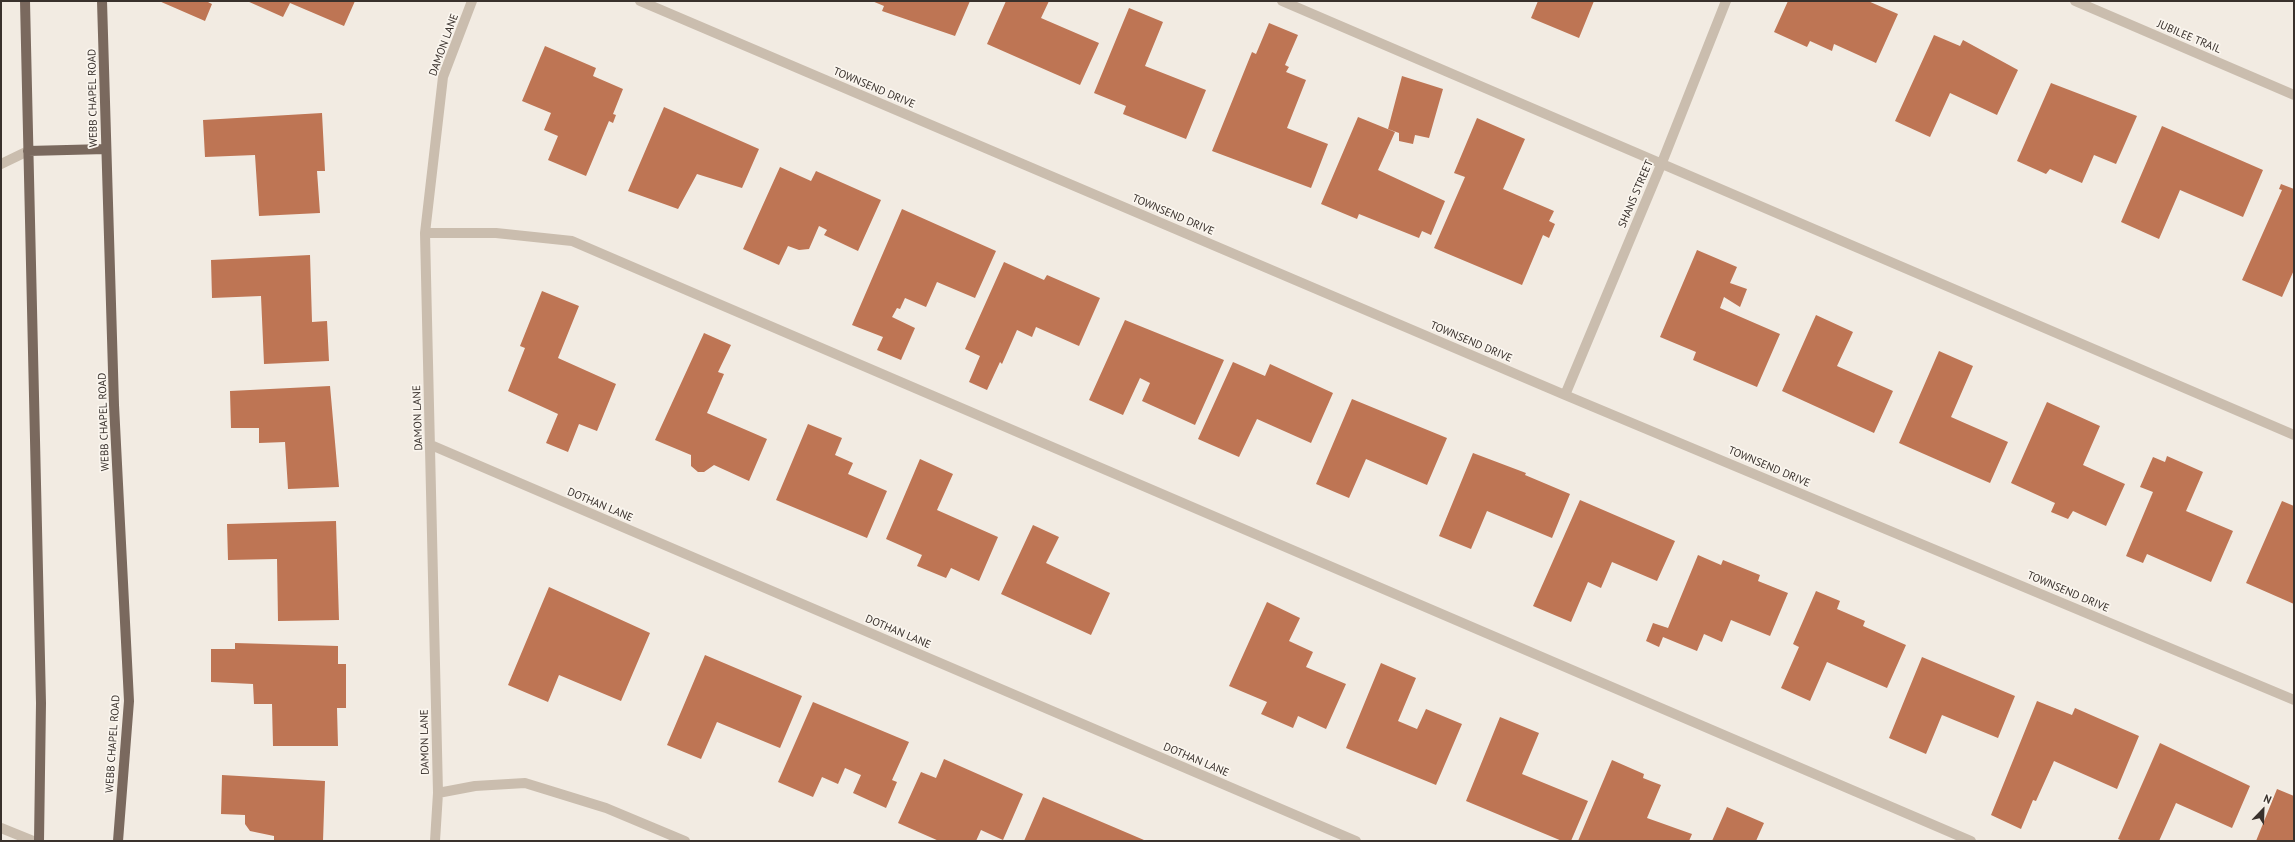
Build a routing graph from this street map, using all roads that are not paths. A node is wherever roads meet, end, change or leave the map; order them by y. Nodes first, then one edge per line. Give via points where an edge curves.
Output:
1 (25, 1) edge
2 (102, 1) edge
3 (472, 1) edge
4 (640, 1) edge
5 (1282, 1) edge
6 (1726, 1) edge
7 (2075, 1) edge
8 (2294, 95) edge
9 (106, 149) junction
10 (28, 151) junction
11 (1, 164) edge
12 (1661, 165) junction
13 (425, 233) junction
14 (1565, 395) junction
15 (2294, 435) edge
16 (431, 445) junction
17 (2294, 700) edge
18 (438, 793) junction
19 (1, 828) edge
20 (33, 841) edge
21 (39, 841) edge
22 (118, 841) edge
23 (435, 841) edge
24 (685, 841) edge
25 (1356, 841) edge
26 (1971, 841) edge

1 - 10 main road
2 - 9 main road, WEBB CHAPEL ROAD
3 - 13 street, DAMON LANE via 443,77
4 - 14 street, TOWNSEND DRIVE
5 - 12 street
6 - 12 street, SHANS STREET
7 - 8 street, JUBILEE TRAIL
9 - 10 main road
9 - 22 main road, WEBB CHAPEL ROAD via 114,405 130,701
10 - 11 street
10 - 21 main road via 41,703
12 - 14 street, SHANS STREET
12 - 15 street
13 - 16 street, DAMON LANE
13 - 26 street via 496,234 572,241
14 - 17 street, TOWNSEND DRIVE
16 - 18 street, DAMON LANE
16 - 25 street, DOTHAN LANE
18 - 23 street, DAMON LANE
18 - 24 street via 475,786 525,783 606,808
19 - 20 street

